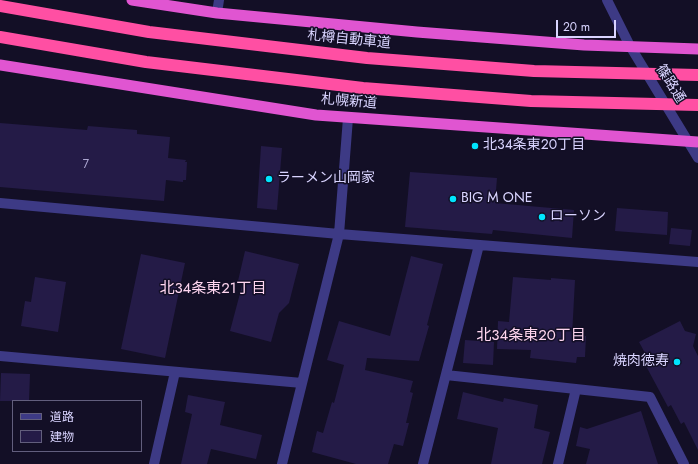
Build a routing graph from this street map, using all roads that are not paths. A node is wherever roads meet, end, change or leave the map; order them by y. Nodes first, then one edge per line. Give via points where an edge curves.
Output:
1 (132, 0) edge
2 (219, 0) edge
3 (607, 0) edge
4 (0, 6) edge
5 (217, 13) junction
6 (0, 37) edge
7 (630, 46) junction
8 (698, 49) edge
9 (0, 65) edge
10 (698, 75) edge
11 (698, 105) edge
12 (348, 118) junction
13 (694, 142) edge
14 (698, 158) edge
15 (0, 203) edge
16 (339, 234) junction
17 (478, 245) junction
18 (698, 262) edge
19 (0, 356) edge
20 (175, 372) junction
21 (446, 376) junction
22 (302, 383) junction
23 (576, 389) junction
24 (154, 464) edge
25 (282, 464) edge
26 (423, 464) edge
27 (558, 464) edge
28 (684, 464) edge

1 - 5 highway
2 - 5 street
3 - 7 street, 篠路通
4 - 10 highway, 札樽自動車道 via 149,32 367,58 534,71
5 - 7 highway via 417,32 584,45
6 - 11 highway via 146,62 363,88 531,101
7 - 8 highway
7 - 13 street, 篠路通
9 - 12 highway, 札幌新道
12 - 13 highway, 札幌新道
12 - 16 street
13 - 14 street, 篠路通
15 - 16 street
16 - 17 street
16 - 22 street
17 - 18 street
17 - 21 street
19 - 20 street
20 - 22 street
20 - 24 street
21 - 23 street
21 - 26 street
22 - 25 street
23 - 27 street
23 - 28 street via 650,397

